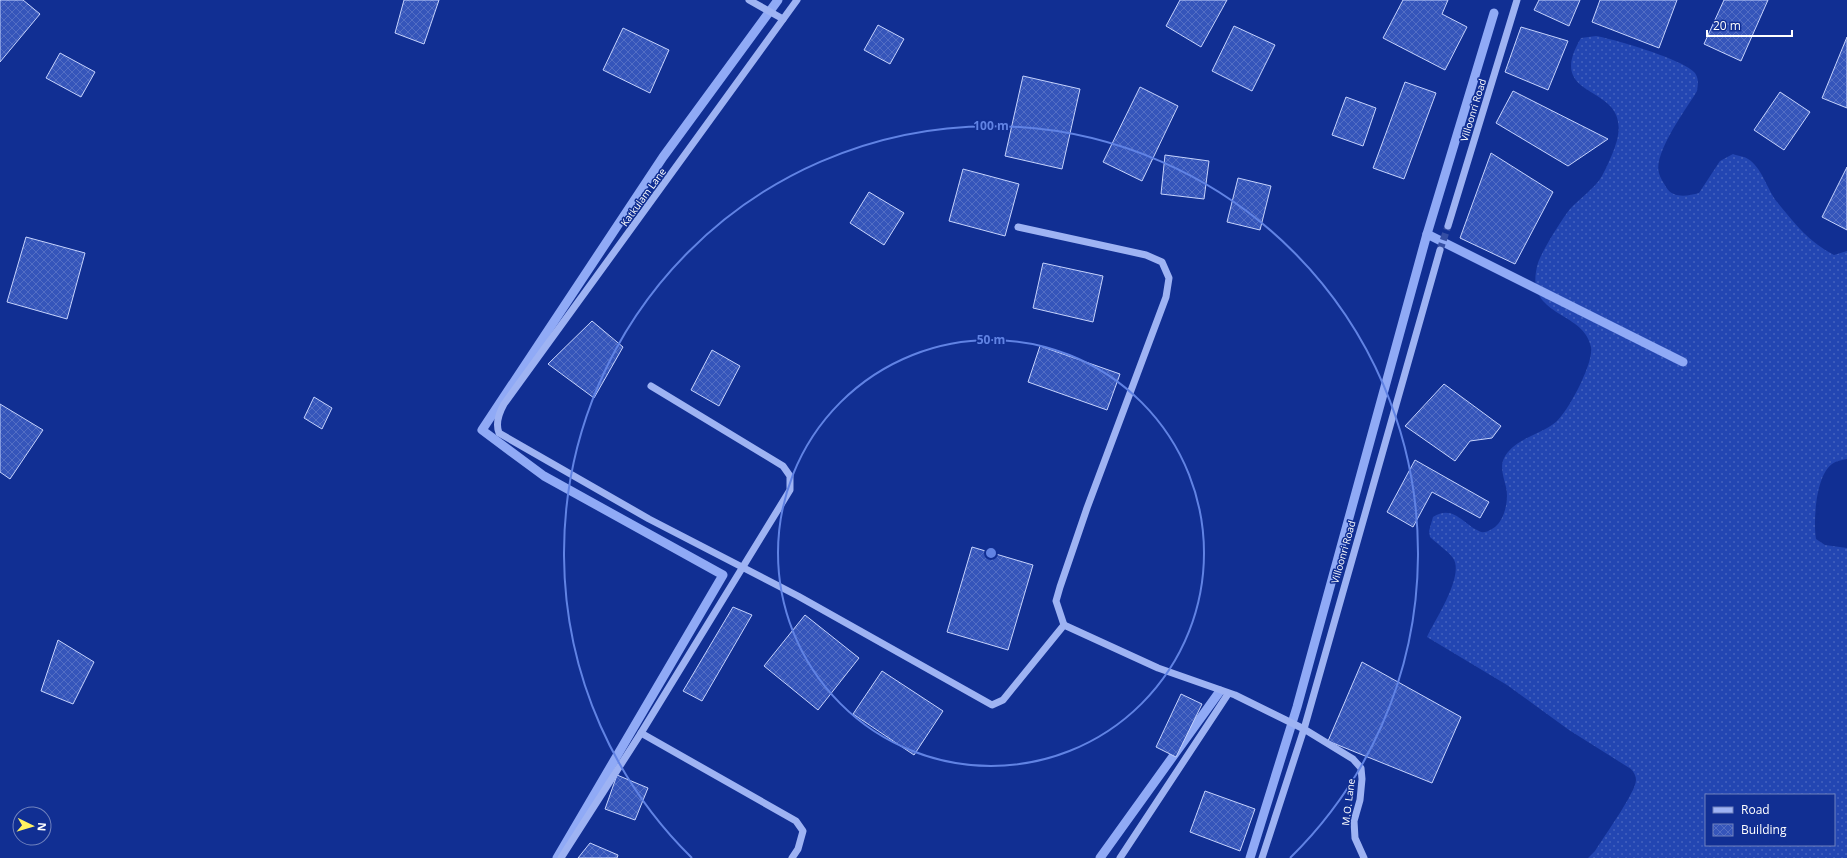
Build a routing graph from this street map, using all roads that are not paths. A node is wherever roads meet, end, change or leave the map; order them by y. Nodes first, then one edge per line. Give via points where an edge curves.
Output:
1 (749, 0) edge
2 (797, 0) edge
3 (1517, 0) edge
4 (783, 19) junction
5 (1448, 226) tunnel mouth
6 (1018, 227) dead end
7 (1440, 250) tunnel mouth
8 (651, 386) dead end
9 (743, 568) junction
10 (1064, 625) junction
11 (1228, 694) junction
12 (1304, 729) junction
13 (641, 733) junction
14 (561, 858) edge
15 (792, 858) edge
16 (1120, 858) edge
17 (1262, 858) edge
18 (1364, 858) edge

1 - 4 street
2 - 4 street, Katkulam Lane
3 - 5 street, Villoonri Road
4 - 9 street, Katkulam Lane via 504,404 496,428 499,433 649,519
6 - 10 street via 1146,255 1162,262 1169,278 1166,297 1060,587 1056,601
7 - 12 street, Villoonri Road
8 - 9 street via 783,466 790,476 790,490
9 - 10 street, Katkulam Lane via 992,705 1003,700
9 - 13 street
10 - 11 street via 1158,668
11 - 12 street
11 - 16 street
12 - 17 street, Villoonri Road
12 - 18 street, M.O. Lane via 1353,759 1361,768 1360,800 1354,821 1355,838
13 - 14 street
13 - 15 street via 796,821 803,831 798,850

